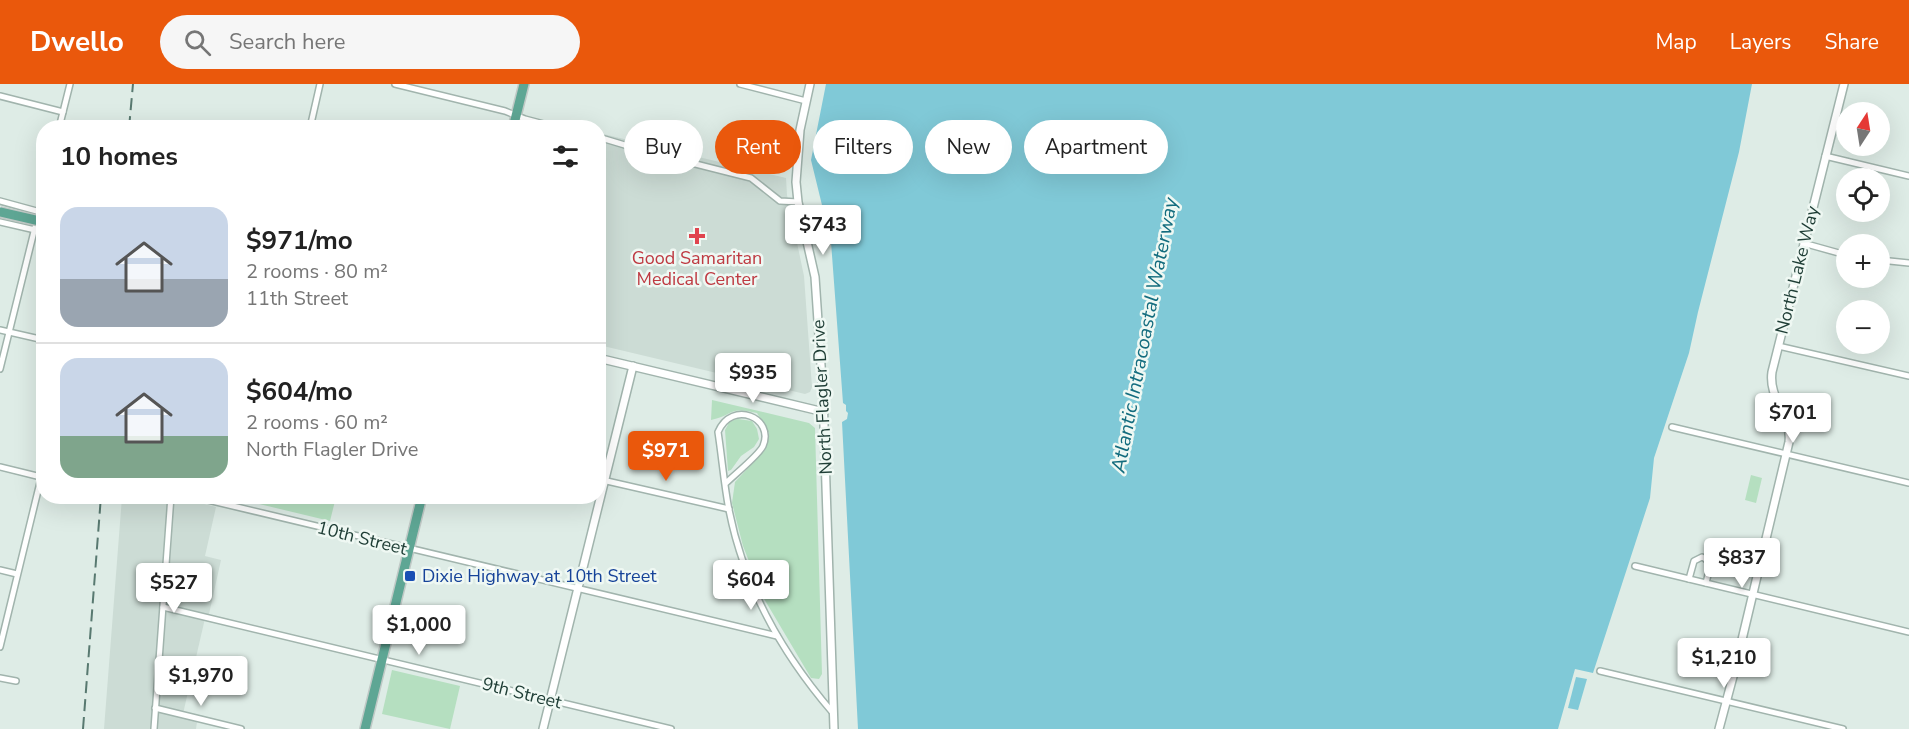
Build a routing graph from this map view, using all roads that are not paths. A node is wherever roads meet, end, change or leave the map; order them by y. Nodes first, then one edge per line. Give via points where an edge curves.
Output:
1 (70, 84) edge
2 (320, 84) edge
3 (395, 84) edge
4 (524, 84) edge
5 (740, 84) edge
6 (810, 84) edge
7 (1844, 84) edge
8 (0, 96) edge
9 (806, 100) junction
10 (63, 112) junction
11 (515, 116) junction
12 (61, 120) edge
13 (311, 120) edge
14 (514, 120) edge
15 (530, 120) edge
16 (606, 139) edge
17 (1825, 156) junction
18 (1909, 176) edge
19 (0, 201) edge
20 (798, 202) junction
21 (0, 212) edge
22 (36, 212) edge
23 (36, 220) edge
24 (0, 222) edge
25 (36, 225) edge
26 (34, 230) junction
27 (1803, 243) junction
28 (1836, 252) edge
29 (1890, 261) edge
30 (1909, 263) edge
31 (0, 330) edge
32 (9, 332) junction
33 (36, 338) edge
34 (1778, 346) junction
35 (606, 360) edge
36 (633, 366) junction
37 (0, 369) edge
38 (1909, 376) edge
39 (824, 412) junction
40 (1672, 427) dead end
41 (1786, 454) junction
42 (606, 464) edge
43 (0, 467) edge
44 (36, 476) edge
45 (606, 480) edge
46 (726, 483) junction
47 (1909, 483) edge
48 (36, 497) edge
49 (170, 504) edge
50 (224, 504) edge
51 (420, 504) edge
52 (597, 504) edge
53 (729, 509) junction
54 (409, 549) junction
55 (1635, 566) dead end
56 (0, 570) edge
57 (17, 574) junction
58 (1689, 579) junction
59 (1706, 584) junction
60 (578, 589) junction
61 (1753, 595) junction
62 (163, 607) junction
63 (1909, 632) edge
64 (777, 636) junction
65 (0, 647) edge
66 (382, 659) junction
67 (1600, 671) dead end
68 (0, 678) edge
69 (16, 681) dead end
70 (550, 701) junction
71 (1727, 702) junction
72 (155, 708) junction
73 (833, 712) junction
74 (154, 729) edge
75 (241, 729) edge
76 (366, 729) edge
77 (543, 729) edge
78 (670, 729) edge
79 (834, 729) edge
80 (1719, 729) edge
81 (1843, 729) edge

1 - 10 street
2 - 13 street
3 - 11 street
4 - 11 main road
5 - 9 street
6 - 9 street, North Flagler Drive
7 - 17 street, North Lake Way
8 - 10 street
9 - 20 street, North Flagler Drive via 797,155
10 - 12 street
11 - 14 main road
11 - 15 street
16 - 20 street via 752,178 780,201
17 - 18 street
17 - 27 street, North Lake Way
19 - 22 street
20 - 39 street, North Flagler Drive via 815,277
21 - 23 main road, bridge
24 - 26 street
25 - 26 street
26 - 32 street
27 - 28 street
27 - 34 street, North Lake Way
29 - 30 street
31 - 32 street
32 - 33 street
32 - 37 street
34 - 38 street
34 - 41 street, North Lake Way via 1772,387 1789,428
35 - 36 street
36 - 39 street
36 - 42 street
39 - 73 street, North Flagler Drive
40 - 41 street
41 - 47 street
41 - 61 street, North Lake Way
43 - 44 street
45 - 53 street
46 - 46 street via 762,447 762,427 750,416 730,417 718,432
46 - 53 street
48 - 57 street
49 - 62 street
50 - 54 street, 10th Street
51 - 54 main road
52 - 60 street
53 - 64 street via 744,563
54 - 60 street, 10th Street
54 - 66 main road
55 - 58 street
56 - 57 street
57 - 65 street
58 - 59 street
58 - 59 street via 1696,558 1706,558 1710,564
59 - 61 street
60 - 64 street, 10th Street
60 - 70 street
61 - 63 street
61 - 71 street, North Lake Way
62 - 66 street, 9th Street
62 - 72 street
64 - 73 street
66 - 70 street, 9th Street
66 - 76 main road
67 - 71 street
68 - 69 street
70 - 77 street
70 - 78 street, 9th Street
71 - 80 street, North Lake Way
71 - 81 street
72 - 74 street
72 - 75 street
73 - 79 street, North Flagler Drive

